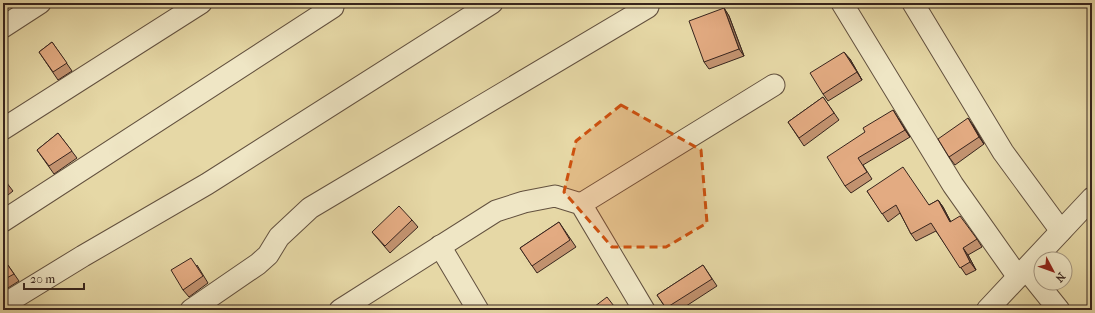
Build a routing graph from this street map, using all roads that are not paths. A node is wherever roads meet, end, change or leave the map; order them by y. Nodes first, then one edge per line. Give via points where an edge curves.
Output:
1 (40, 3) edge
2 (200, 3) edge
3 (492, 3) edge
4 (842, 3) edge
5 (913, 3) edge
6 (333, 7) dead end
7 (648, 7) dead end
8 (3, 27) edge
9 (774, 85) dead end
10 (3, 129) edge
11 (1092, 198) edge
12 (581, 204) junction
13 (3, 221) edge
14 (1061, 231) junction
15 (440, 246) junction
16 (1022, 273) junction
17 (3, 305) edge
18 (192, 310) edge
19 (340, 310) edge
20 (478, 310) edge
21 (644, 310) edge
22 (987, 310) edge
23 (1059, 310) edge

1 - 8 street
2 - 10 street
3 - 17 street via 207,184
4 - 16 street via 954,185
5 - 14 street via 1003,152
6 - 13 street
7 - 18 street via 310,208 279,237 268,255 258,264
9 - 12 street
11 - 14 street
12 - 15 street via 555,196 496,211
12 - 21 street
14 - 16 street
15 - 19 street
15 - 20 street
16 - 22 street
16 - 23 street

